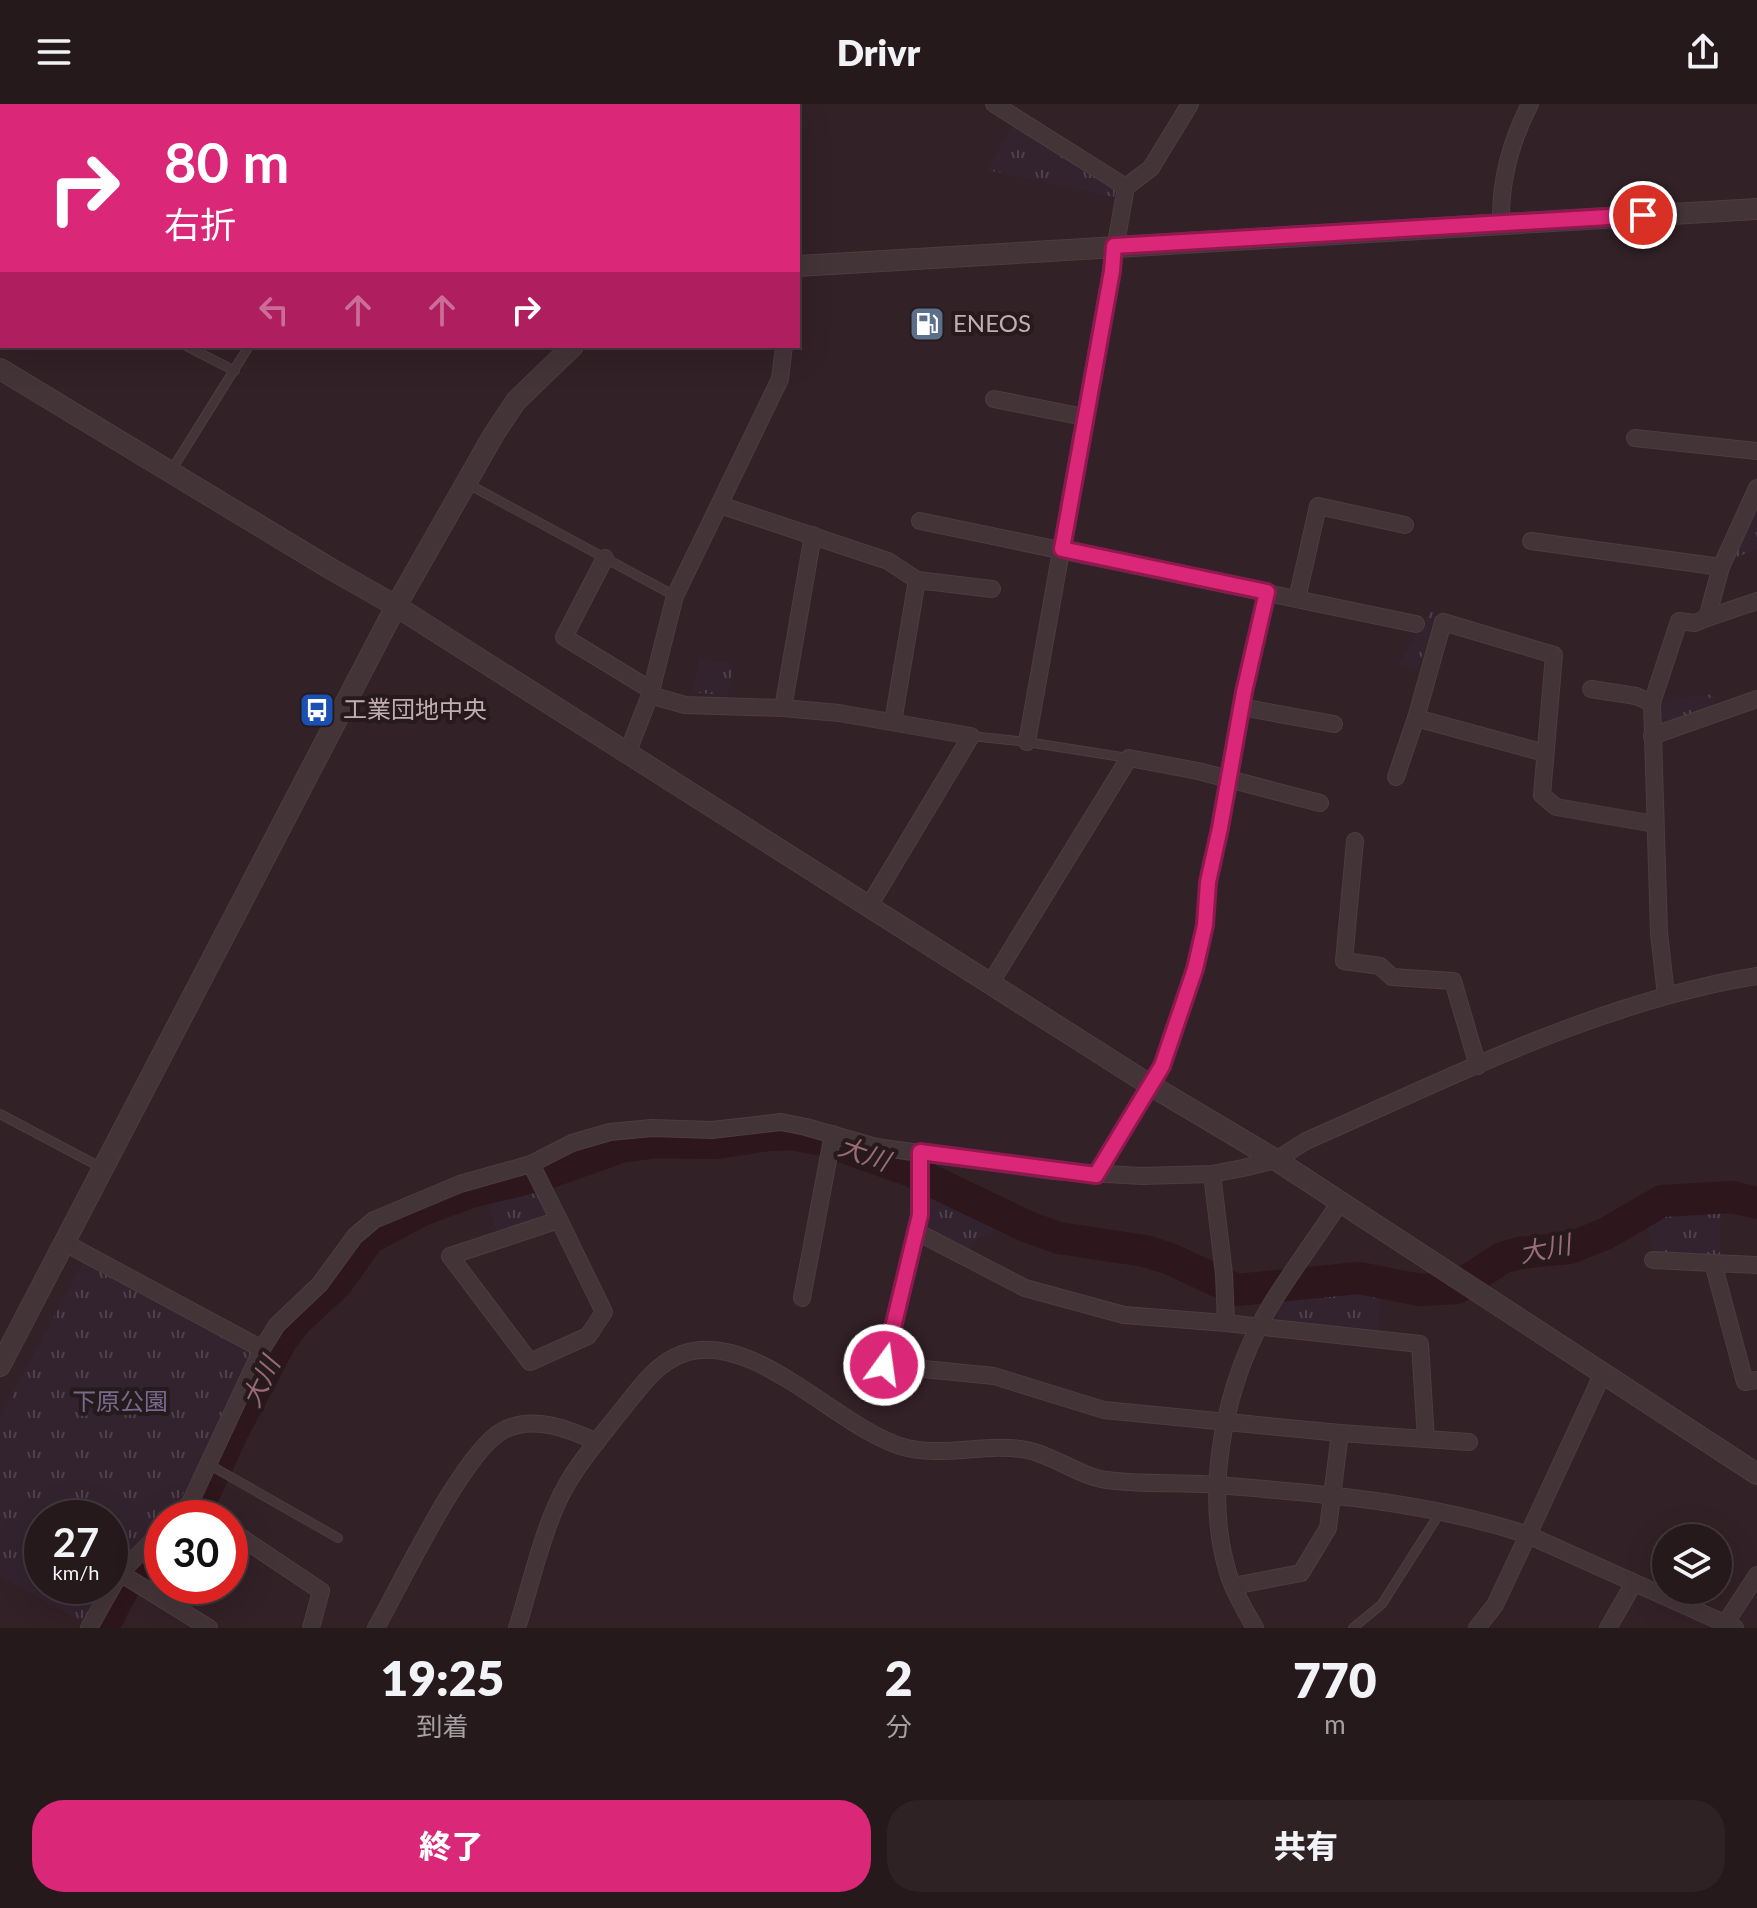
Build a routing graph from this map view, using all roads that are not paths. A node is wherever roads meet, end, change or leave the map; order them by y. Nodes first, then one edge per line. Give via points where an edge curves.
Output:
1 (994, 104) edge
2 (1190, 104) edge
3 (1530, 104) edge
4 (1126, 187) junction
5 (1757, 209) edge
6 (1501, 223) junction
7 (1114, 246) junction
8 (800, 266) edge
9 (190, 348) edge
10 (248, 348) edge
11 (571, 348) edge
12 (784, 348) edge
13 (0, 369) edge
14 (235, 371) junction
15 (994, 399) dead end
16 (1084, 417) junction
17 (1635, 438) dead end
18 (1757, 451) edge
19 (171, 472) junction
20 (466, 483) junction
21 (1757, 488) edge
22 (720, 505) junction
23 (920, 521) dead end
24 (1405, 525) dead end
25 (813, 535) junction
26 (1531, 541) dead end
27 (1062, 549) junction
28 (605, 558) junction
29 (1721, 567) junction
30 (917, 580) junction
31 (992, 589) dead end
32 (1267, 592) junction
33 (675, 596) junction
34 (1297, 599) junction
35 (1757, 601) edge
36 (396, 606) junction
37 (1707, 618) junction
38 (1416, 624) dead end
39 (1591, 689) dead end
40 (650, 692) junction
41 (1757, 699) edge
42 (1652, 703) junction
43 (1241, 707) junction
44 (783, 708) junction
45 (1416, 718) junction
46 (893, 722) junction
47 (1334, 724) dead end
48 (971, 736) junction
49 (1652, 736) junction
50 (1027, 742) junction
51 (1545, 753) junction
52 (627, 754) junction
53 (1129, 758) junction
54 (1396, 777) dead end
55 (1229, 779) junction
56 (1320, 803) dead end
57 (1655, 824) junction
58 (1355, 841) dead end
59 (869, 906) junction
60 (1757, 976) edge
61 (990, 984) junction
62 (1666, 995) junction
63 (1478, 1066) junction
64 (1150, 1085) junction
65 (0, 1114) edge
66 (833, 1134) junction
67 (920, 1158) junction
68 (1276, 1160) junction
69 (531, 1165) junction
70 (103, 1169) junction
71 (1212, 1174) junction
72 (1096, 1175) junction
73 (1340, 1202) junction
74 (559, 1220) junction
75 (917, 1232) junction
76 (65, 1243) junction
77 (1653, 1260) dead end
78 (1713, 1263) junction
79 (1757, 1265) edge
80 (802, 1298) dead end
81 (1225, 1316) junction
82 (1259, 1328) junction
83 (262, 1349) junction
84 (0, 1366) edge
85 (1602, 1375) junction
86 (1757, 1380) edge
87 (1226, 1420) junction
88 (1340, 1433) junction
89 (1426, 1439) junction
90 (597, 1442) junction
91 (1469, 1442) dead end
92 (208, 1464) junction
93 (1757, 1474) edge
94 (1216, 1485) junction
95 (1333, 1497) junction
96 (192, 1500) edge
97 (1441, 1511) junction
98 (1528, 1535) junction
99 (338, 1538) dead end
100 (248, 1542) edge
101 (144, 1549) edge
102 (128, 1565) edge
103 (1757, 1575) edge
104 (128, 1578) edge
105 (1634, 1583) junction
106 (1233, 1586) junction
107 (103, 1604) edge
108 (1730, 1626) edge
109 (89, 1628) edge
110 (209, 1628) edge
111 (311, 1628) edge
112 (376, 1628) edge
113 (517, 1628) edge
114 (1255, 1628) edge
115 (1353, 1628) edge
116 (1477, 1628) edge
117 (1608, 1628) edge

1 - 4 street
2 - 4 street via 1151,168
3 - 6 street via 1515,133 1500,195
4 - 7 street
5 - 6 street
6 - 7 street
7 - 8 street
7 - 16 street
9 - 14 lane
10 - 14 lane
11 - 20 street via 516,401
12 - 22 street via 780,379
13 - 19 street
14 - 19 lane
15 - 16 street
16 - 27 street
17 - 18 street
19 - 36 street
20 - 28 lane
20 - 36 street
21 - 29 street
22 - 25 street
22 - 33 street
23 - 27 street
24 - 34 street via 1318,506
25 - 30 street via 888,561
25 - 44 street
26 - 29 street
27 - 32 street
27 - 50 street
28 - 33 lane
28 - 40 street via 564,637
29 - 37 street
30 - 31 street
30 - 46 street
32 - 34 street
32 - 43 lane
33 - 40 street
34 - 38 street
35 - 37 street
36 - 52 street
36 - 70 street
37 - 42 street via 1679,621
39 - 42 street
40 - 44 street via 685,705
40 - 52 street
41 - 49 street
42 - 49 street
43 - 47 street
43 - 55 lane
44 - 46 street
45 - 51 street
45 - 51 street via 1443,622 1554,655
45 - 54 street
46 - 48 street
48 - 50 lane
48 - 59 street
49 - 57 street
50 - 53 lane
51 - 57 street via 1542,795 1556,807
52 - 59 street
53 - 55 street
53 - 61 street
55 - 56 street
55 - 64 lane via 1195,969 1162,1066
57 - 62 street
58 - 63 street via 1344,961 1380,966 1392,977 1453,981
59 - 61 street
60 - 62 street
61 - 64 street
62 - 63 street via 1548,1035
63 - 68 street via 1306,1141
64 - 68 street
64 - 72 lane
65 - 70 lane
66 - 67 street
66 - 69 street via 781,1122 712,1130 652,1128 572,1143
66 - 80 street
67 - 72 street
67 - 75 street
68 - 71 street
68 - 73 street
69 - 74 street
69 - 83 street via 460,1184 374,1220 277,1325
70 - 76 street
71 - 72 street
71 - 81 street
73 - 82 street
73 - 85 street
74 - 74 street via 604,1312 588,1336 530,1362 450,1256
75 - 81 street via 1025,1288 1124,1315
75 - 87 street via 884,1365 994,1376 1104,1410
76 - 83 street
76 - 84 street
77 - 78 street
78 - 79 street
78 - 86 street via 1745,1382
81 - 82 street
82 - 87 street
82 - 89 street via 1420,1344
83 - 92 street
85 - 93 street
85 - 98 street
87 - 88 street
87 - 94 street
88 - 89 street
88 - 95 street
89 - 91 street
90 - 94 street via 665,1362 704,1349 744,1355 866,1430 902,1446 925,1451 1027,1450 1105,1480
90 - 112 street via 544,1424 502,1431 479,1452 447,1499
90 - 113 street via 553,1513
92 - 96 street
92 - 99 lane
94 - 95 street
94 - 106 street via 1224,1558
95 - 97 street
95 - 106 street via 1328,1528 1301,1573
97 - 98 street
97 - 115 lane via 1382,1604
98 - 105 street
98 - 116 street via 1495,1605
100 - 111 street via 321,1591
101 - 102 street
103 - 108 street
104 - 110 street
105 - 108 street
105 - 117 street
106 - 114 street
107 - 109 street

